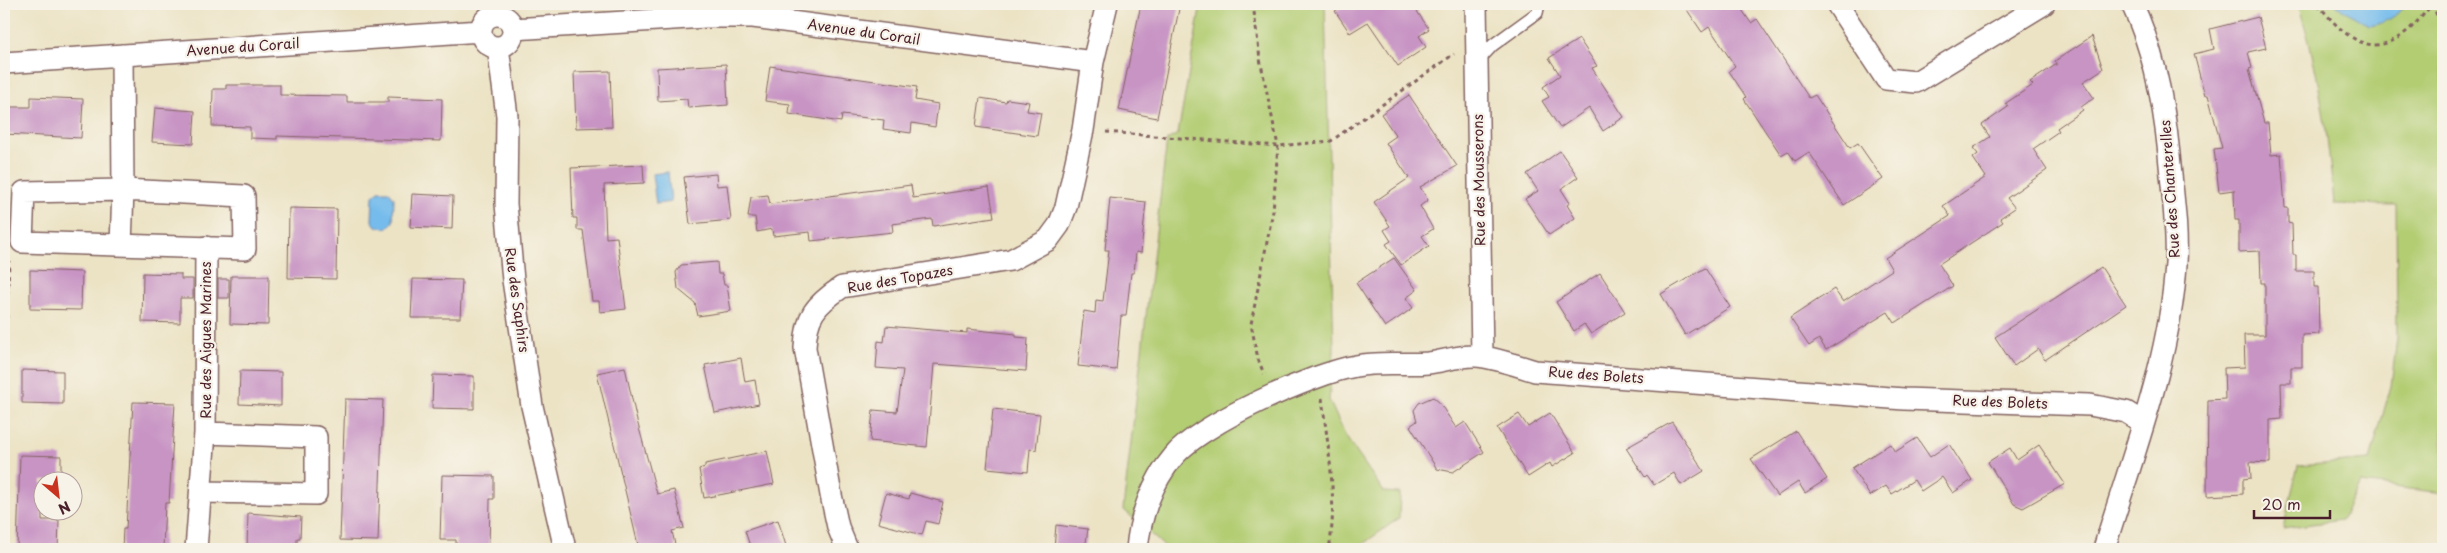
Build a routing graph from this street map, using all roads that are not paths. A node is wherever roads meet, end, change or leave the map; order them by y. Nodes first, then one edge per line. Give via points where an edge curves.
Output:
1 (1107, 4) edge
2 (1476, 4) edge
3 (1539, 4) edge
4 (1837, 4) edge
5 (2044, 4) edge
6 (2132, 4) edge
7 (706, 10) edge
8 (505, 16) edge
9 (481, 31) junction
10 (498, 47) junction
11 (122, 55) junction
12 (1477, 61) junction
13 (1093, 62) junction
14 (4, 63) edge
15 (123, 190) junction
16 (121, 245) junction
17 (206, 247) junction
18 (1482, 356) junction
19 (2142, 422) junction
20 (205, 433) junction
21 (201, 492) junction
22 (196, 549) edge
23 (564, 549) edge
24 (848, 549) edge
25 (1137, 549) edge
26 (2104, 549) edge

1 - 13 street, Rue des Topazes
2 - 12 street, Rue des Mousserons
3 - 12 lane via 1537,13
4 - 5 street via 1886,79 1916,82
6 - 19 street, Rue des Chanterelles via 2151,58 2165,115 2176,229 2171,312 2161,365
7 - 8 street, Avenue du Corail
7 - 13 street, Avenue du Corail
8 - 9 street via 486,19
8 - 10 street via 510,40
9 - 10 street via 486,42
9 - 11 street, Avenue du Corail
10 - 23 street, Rue des Saphirs via 507,116 506,204 513,280 532,406
11 - 14 street, Avenue du Corail
11 - 15 street
12 - 18 street, Rue des Mousserons
13 - 24 street, Rue des Topazes via 1083,130 1066,207 1048,240 1011,260 842,287 813,310 806,329 805,348 831,495 838,527
15 - 16 street
15 - 16 street via 24,192 22,242
15 - 17 street via 244,196 244,249
16 - 17 street
17 - 20 street, Rue des Aigues Marines
18 - 19 street, Rue des Bolets via 1535,371 1904,400 2090,406 2126,412
18 - 25 street, Rue des Bolets via 1426,363 1380,363 1331,372 1224,420 1175,455 1160,476 1143,514
19 - 26 street, Rue des Chanterelles
20 - 21 street, Rue des Aigues Marines
20 - 21 street, Rue des Aigues Marines via 316,437 316,494
21 - 22 street, Rue des Aigues Marines

